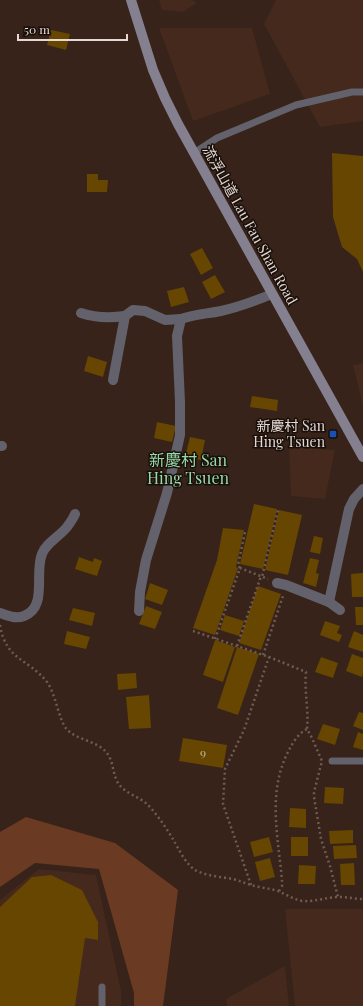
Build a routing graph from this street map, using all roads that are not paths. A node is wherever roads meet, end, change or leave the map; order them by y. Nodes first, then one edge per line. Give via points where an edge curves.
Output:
1 (131, 0) edge
2 (363, 92) edge
3 (194, 153) junction
4 (272, 294) junction
5 (81, 313) dead end
6 (125, 316) junction
7 (181, 319) junction
8 (113, 380) dead end
9 (363, 457) edge
10 (363, 489) edge
11 (75, 514) dead end
12 (282, 584) road end
13 (329, 602) junction
14 (340, 610) dead end
15 (139, 611) dead end
16 (0, 613) edge
17 (332, 761) dead end
18 (363, 761) edge
19 (102, 987) dead end
20 (102, 1006) edge

1 - 3 street, 流浮山道 Lau Fau Shan Road via 159,85
2 - 3 lane via 352,92 296,105 217,138
3 - 4 street, 流浮山道 Lau Fau Shan Road
4 - 7 street via 238,307
4 - 9 street, 流浮山道 Lau Fau Shan Road
5 - 6 street via 110,318
6 - 7 street via 134,310 145,311 165,320
6 - 8 street
7 - 15 street via 177,336 180,436 168,493 146,560
10 - 13 street via 349,509
11 - 16 street via 67,527 46,546 42,555 39,564 38,600 34,609 28,615 14,618
12 - 13 street
13 - 14 street
17 - 18 lane
19 - 20 lane

